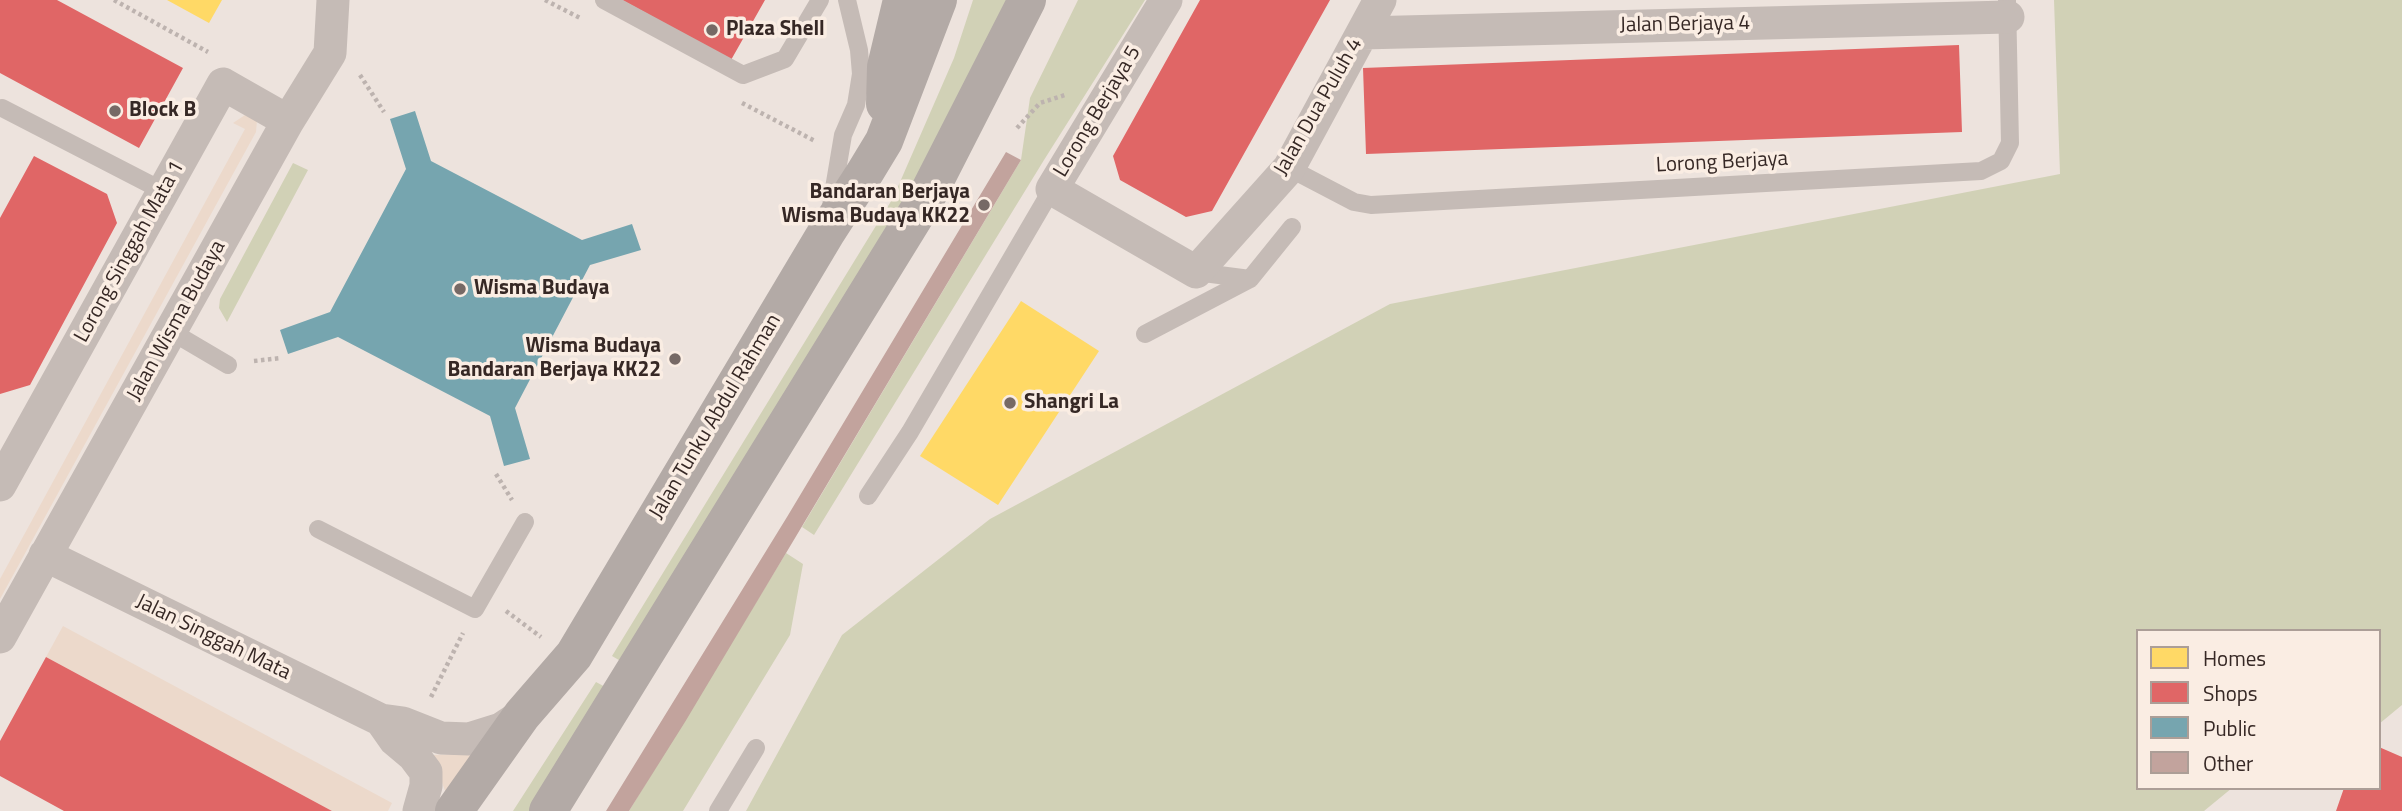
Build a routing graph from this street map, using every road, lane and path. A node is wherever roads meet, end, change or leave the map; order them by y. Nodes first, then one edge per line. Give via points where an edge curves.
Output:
1 (114, 0) edge
2 (334, 0) edge
3 (604, 0) edge
4 (820, 0) edge
5 (847, 0) edge
6 (902, 0) edge
7 (938, 0) edge
8 (1027, 0) edge
9 (1166, 0) edge
10 (1380, 0) edge
11 (2008, 8) edge
12 (1362, 33) junction
13 (209, 52) dead end
14 (359, 73) dead end
15 (1069, 94) dead end
16 (1, 109) edge
17 (384, 112) dead end
18 (288, 121) junction
19 (1017, 128) dead end
20 (884, 141) junction
21 (1289, 168) junction
22 (1052, 190) junction
23 (163, 191) junction
24 (1293, 227) dead end
25 (826, 233) junction
26 (1196, 272) junction
27 (1250, 279) junction
28 (172, 332) junction
29 (1145, 334) dead end
30 (228, 365) dead end
31 (0, 485) edge
32 (868, 496) dead end
33 (525, 522) dead end
34 (318, 529) dead end
35 (45, 555) junction
36 (479, 602) junction
37 (0, 637) edge
38 (544, 640) dead end
39 (440, 680) dead end
40 (523, 715) junction
41 (381, 720) junction
42 (756, 748) dead end
43 (419, 811) edge
44 (454, 811) edge
45 (548, 811) edge
46 (718, 811) edge

1 - 13 path
2 - 18 street, Jalan Wisma Budaya via 330,53
3 - 4 lane via 743,75 785,59
5 - 25 lane via 861,74 856,105 843,135
6 - 20 main road via 886,67
7 - 20 main road, Jalan Tunku Abdul Rahman
8 - 45 main road via 926,198
9 - 22 street, Lorong Berjaya 5
10 - 12 street, Jalan Dua Puluh 4
11 - 12 street, Jalan Berjaya 4
11 - 21 lane, Lorong Berjaya via 2010,143 2001,161 1981,171 1371,205 1354,202
12 - 21 street, Jalan Dua Puluh 4
14 - 17 path
15 - 19 path via 1040,103
16 - 23 lane
18 - 23 street, Lorong Singgah Mata 1 via 223,84
18 - 28 street, Jalan Wisma Budaya
20 - 25 main road, Jalan Tunku Abdul Rahman
21 - 26 street, Jalan Dua Puluh 4
22 - 26 street, Lorong Berjaya 5
22 - 32 lane
23 - 31 street, Lorong Singgah Mata 1
24 - 27 lane
25 - 40 main road, Jalan Tunku Abdul Rahman via 574,655
26 - 27 lane
27 - 29 lane
28 - 30 lane
28 - 35 street, Jalan Wisma Budaya
33 - 36 lane
34 - 36 lane
35 - 37 street, Jalan Wisma Budaya
35 - 41 street, Jalan Singgah Mata
36 - 38 path
36 - 39 path
40 - 41 street, Jalan Singgah Mata via 501,729 469,738 441,738
40 - 44 main road, Jalan Tunku Abdul Rahman
41 - 43 street, Jalan Singgah Mata via 426,772
42 - 46 lane

